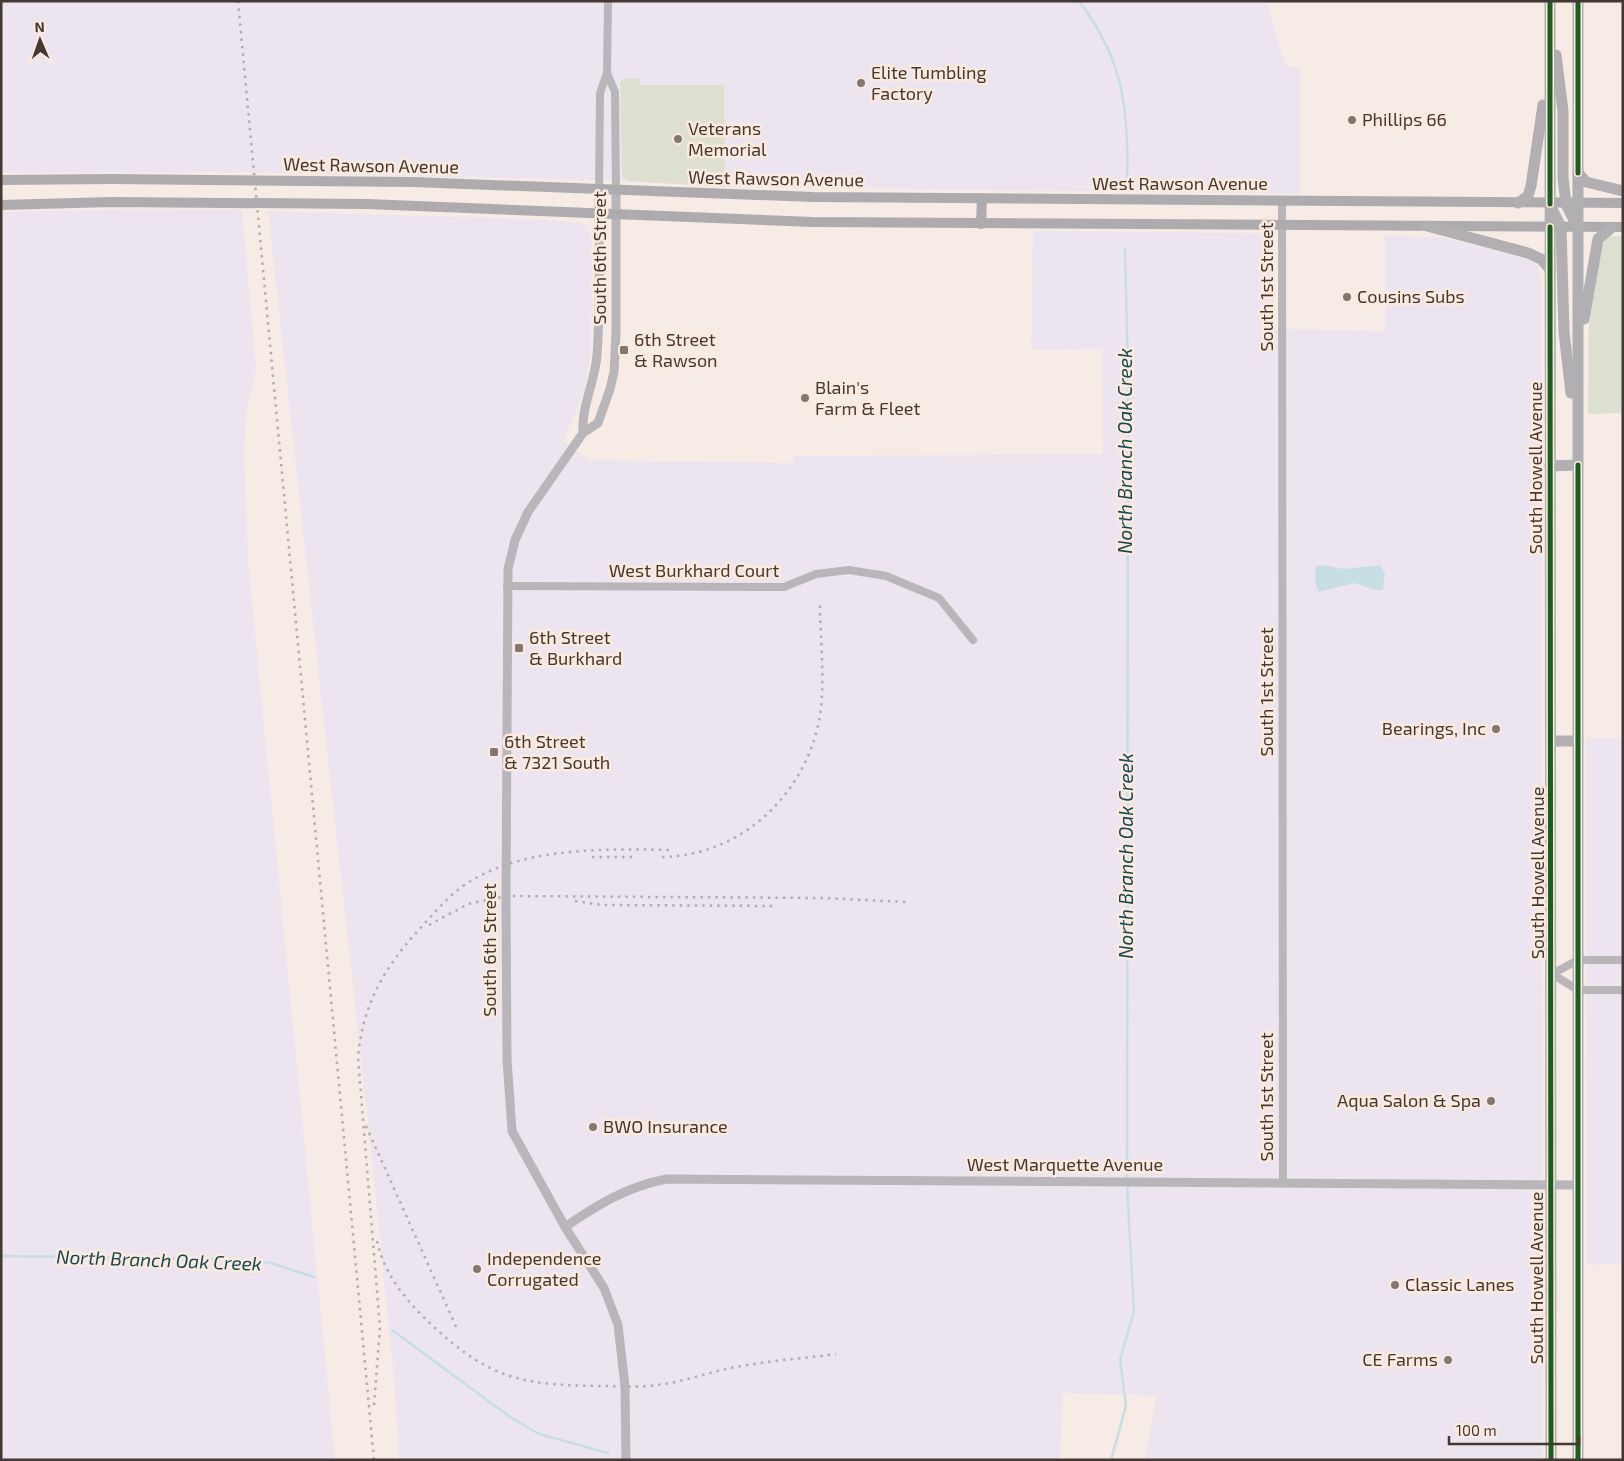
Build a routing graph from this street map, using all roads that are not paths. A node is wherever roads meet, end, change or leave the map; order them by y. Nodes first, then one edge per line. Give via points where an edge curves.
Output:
1 (608, 1) edge
2 (1578, 1) edge
3 (1550, 4) edge
4 (1550, 36) junction
5 (608, 73) junction
6 (1578, 173) junction
7 (1, 180) edge
8 (598, 190) junction
9 (616, 190) junction
10 (1623, 191) edge
11 (982, 198) junction
12 (1282, 201) junction
13 (1518, 203) junction
14 (1623, 203) edge
15 (1550, 204) junction
16 (1566, 204) junction
17 (1578, 204) junction
18 (1, 205) edge
19 (599, 215) junction
20 (616, 216) junction
21 (981, 224) junction
22 (1282, 226) junction
23 (1427, 226) junction
24 (1550, 227) junction
25 (1562, 227) junction
26 (1578, 228) junction
27 (1611, 228) junction
28 (1623, 228) edge
29 (1550, 269) junction
30 (1577, 364) junction
31 (1578, 420) junction
32 (583, 433) junction
33 (1578, 465) junction
34 (1550, 466) junction
35 (507, 586) junction
36 (973, 640) dead end
37 (1552, 741) junction
38 (1578, 741) junction
39 (1578, 960) junction
40 (1623, 960) edge
41 (1552, 974) junction
42 (1578, 990) junction
43 (1623, 990) edge
44 (1283, 1182) junction
45 (1550, 1184) junction
46 (1578, 1184) junction
47 (564, 1227) junction
48 (626, 1460) edge
49 (1551, 1460) edge
50 (1578, 1460) edge

1 - 5 street, South 6th Street
2 - 6 main road
3 - 4 main road, South Howell Avenue
3 - 16 main road via 1563,112
4 - 13 main road via 1543,69 1543,114 1531,186 1528,196
4 - 15 main road, South Howell Avenue
5 - 8 street, South 6th Street via 600,92
5 - 9 street, South 6th Street via 615,92
6 - 10 main road via 1586,182
6 - 17 main road
7 - 8 main road, West Rawson Avenue via 385,182
8 - 9 main road, West Rawson Avenue
8 - 19 street, South 6th Street
9 - 11 main road, West Rawson Avenue via 770,196
9 - 20 street, South 6th Street
11 - 12 main road, West Rawson Avenue
11 - 21 main road
12 - 13 main road, West Rawson Avenue
12 - 22 street, South 1st Street
13 - 15 main road, West Rawson Avenue
14 - 17 main road, West Rawson Avenue
15 - 16 main road, West Rawson Avenue
15 - 24 main road, South Howell Avenue
15 - 25 main road
16 - 17 main road, West Rawson Avenue
16 - 26 main road
17 - 26 main road
18 - 19 main road via 112,202 367,204
19 - 20 main road
19 - 32 street, South 6th Street via 597,353 593,385 582,417
20 - 21 main road
20 - 32 street, South 6th Street via 614,372 598,423
21 - 22 main road
22 - 23 main road
22 - 44 street, South 1st Street
23 - 24 main road
23 - 29 main road via 1528,253
24 - 25 main road
24 - 29 main road, South Howell Avenue
25 - 26 main road
25 - 31 main road via 1564,332 1571,393
26 - 27 main road
26 - 30 main road
27 - 28 main road
27 - 30 main road via 1602,233 1595,249 1585,308 1584,350
29 - 34 main road, South Howell Avenue
30 - 31 main road
31 - 33 main road
32 - 35 street, South 6th Street via 521,526 511,555
33 - 34 main road
33 - 38 main road
34 - 37 main road, South Howell Avenue
35 - 36 street, West Burkhard Court via 784,587 816,574 848,570 886,576 939,598
35 - 47 street, South 6th Street via 507,1051 512,1131
37 - 38 main road
37 - 41 main road, South Howell Avenue
38 - 39 main road
39 - 40 street
39 - 41 street
39 - 42 main road
41 - 42 street
41 - 45 main road, South Howell Avenue
42 - 43 street
42 - 46 main road
44 - 45 street, West Marquette Avenue
44 - 47 street, West Marquette Avenue via 667,1179 618,1194
45 - 46 street, West Marquette Avenue
45 - 49 main road, South Howell Avenue
46 - 50 main road
47 - 48 street, South 6th Street via 604,1288 618,1325 625,1386

